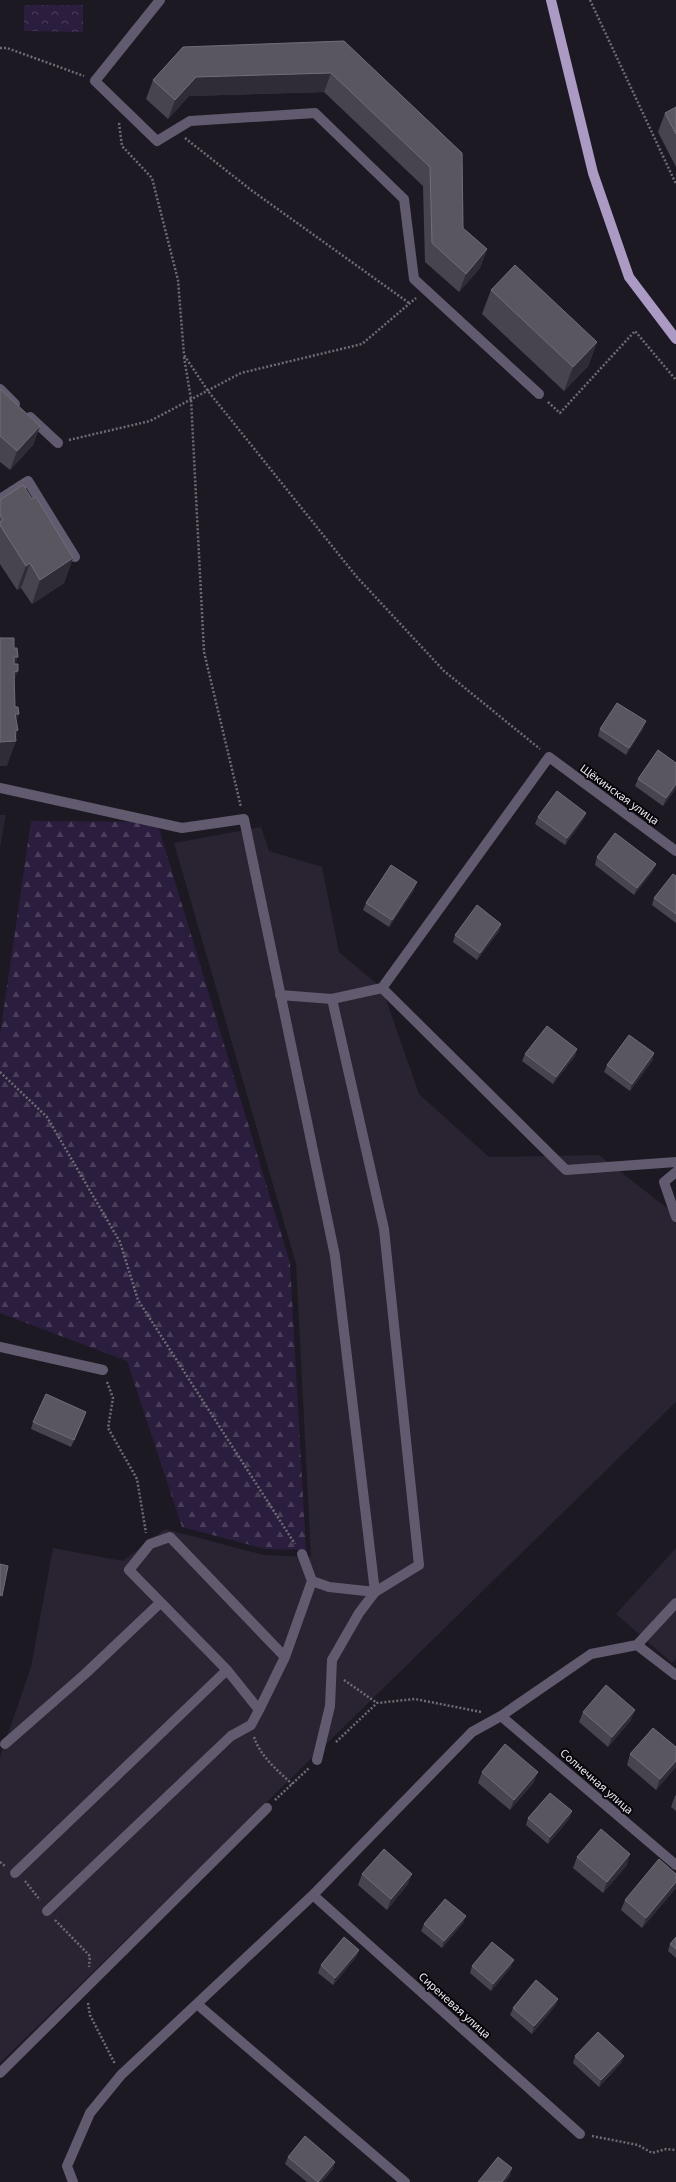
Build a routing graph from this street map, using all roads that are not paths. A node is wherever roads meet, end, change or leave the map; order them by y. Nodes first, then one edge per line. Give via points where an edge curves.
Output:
1 (160, 0) edge
2 (551, 0) edge
3 (676, 339) edge
4 (0, 389) edge
5 (539, 394) road end
6 (58, 443) road end
7 (0, 499) edge
8 (75, 557) dead end
9 (0, 788) edge
10 (676, 851) edge
11 (382, 988) junction
12 (280, 995) junction
13 (332, 1000) junction
14 (676, 1162) edge
15 (676, 1172) edge
16 (676, 1217) edge
17 (0, 1347) edge
18 (103, 1370) road end
19 (302, 1554) road end
20 (312, 1580) junction
21 (375, 1592) junction
22 (160, 1603) junction
23 (676, 1603) edge
24 (637, 1645) junction
25 (285, 1657) junction
26 (227, 1670) junction
27 (676, 1675) edge
28 (259, 1710) junction
29 (502, 1716) junction
30 (5, 1744) dead end
31 (317, 1760) road end
32 (267, 1808) road end
33 (676, 1865) edge
34 (14, 1873) road end
35 (314, 1895) junction
36 (47, 1911) road end
37 (197, 2004) junction
38 (0, 2073) edge
39 (580, 2134) road end
40 (73, 2182) edge
41 (405, 2182) edge

1 - 5 street via 95,80 157,141 190,121 315,113 404,199 414,280
2 - 3 main road via 593,173 629,276
4 - 6 street
7 - 8 street via 28,481
9 - 12 street via 182,828 244,819
10 - 11 street, Щёкинская улица via 549,757
11 - 13 street
11 - 14 street via 566,1170
12 - 13 street
12 - 21 street via 335,1256
13 - 21 street via 384,1229 419,1565
15 - 16 street via 664,1182
17 - 18 street
19 - 20 street
20 - 21 street via 329,1587
20 - 25 street
21 - 31 street via 359,1613 332,1660 330,1706
22 - 25 street via 129,1570 150,1544 170,1537
22 - 26 street
22 - 30 street via 85,1674
23 - 24 street
24 - 27 street
24 - 29 street via 592,1654
25 - 28 street
26 - 28 street
26 - 34 street
28 - 36 street via 251,1725 231,1736
29 - 33 street, Солнечная улица
29 - 35 street via 472,1732
32 - 38 street
35 - 37 street
35 - 39 street, Сиреневая улица
37 - 40 street via 121,2075 90,2113 67,2166
37 - 41 street

